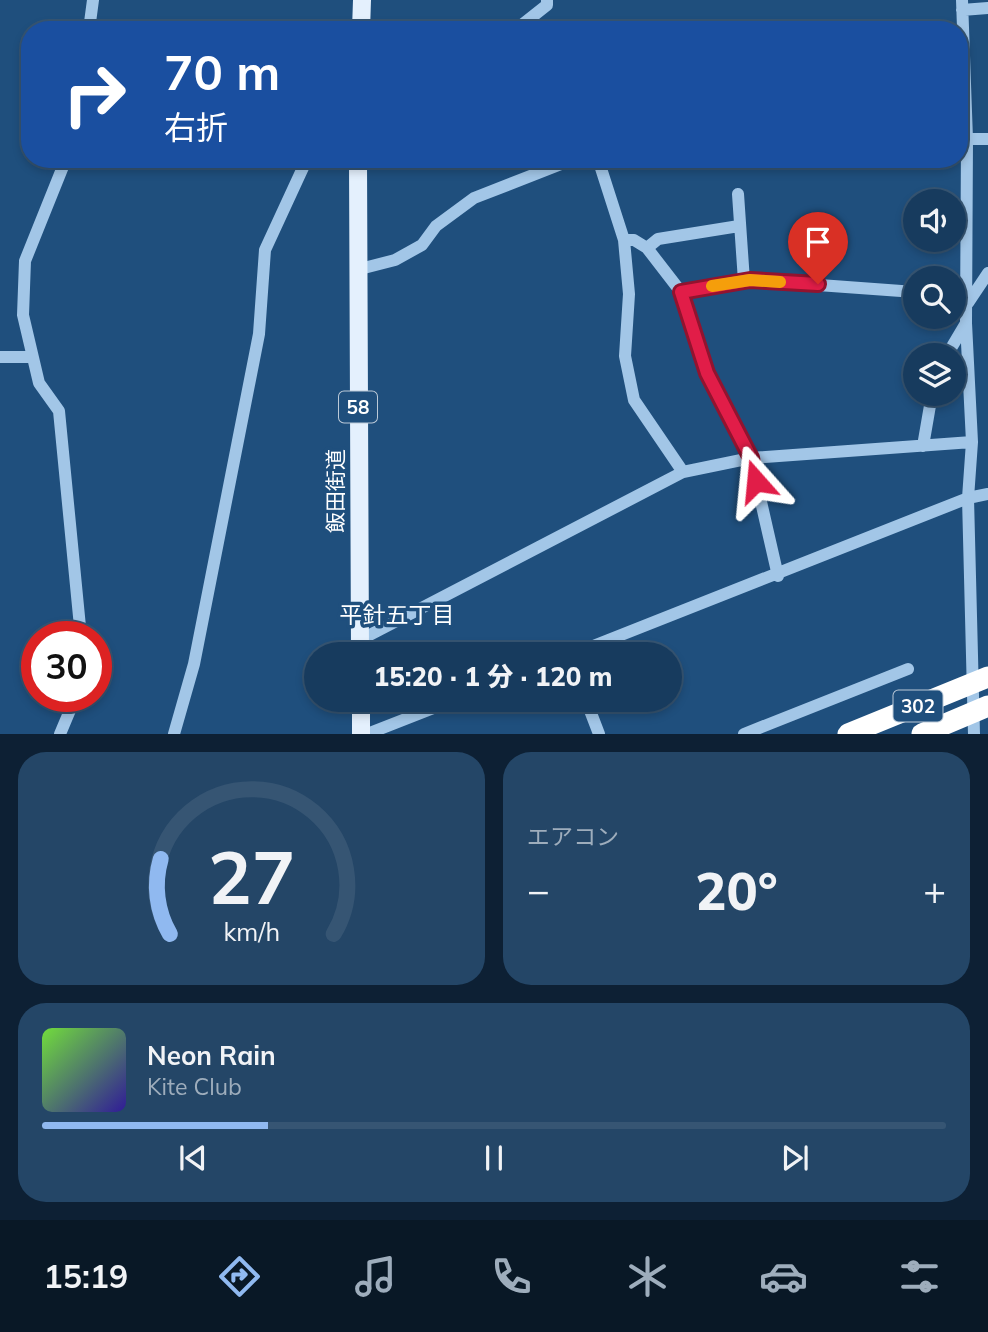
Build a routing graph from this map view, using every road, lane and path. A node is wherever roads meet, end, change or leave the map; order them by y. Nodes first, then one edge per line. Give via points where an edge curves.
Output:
1 (93, 0) edge
2 (362, 0) edge
3 (547, 0) edge
4 (962, 5) edge
5 (988, 8) edge
6 (90, 21) edge
7 (361, 21) edge
8 (527, 21) edge
9 (968, 139) edge
10 (988, 139) edge
11 (62, 168) edge
12 (303, 168) edge
13 (358, 168) edge
14 (550, 168) edge
15 (601, 168) edge
16 (964, 168) edge
17 (738, 194) dead end
18 (739, 226) junction
19 (624, 240) junction
20 (647, 248) junction
21 (356, 270) junction
22 (988, 273) edge
23 (744, 281) junction
24 (903, 291) edge
25 (681, 292) junction
26 (968, 300) junction
27 (966, 323) joint
28 (0, 357) edge
29 (32, 357) junction
30 (930, 406) edge
31 (972, 442) junction
32 (923, 446) junction
33 (751, 458) junction
34 (683, 472) junction
35 (988, 494) edge
36 (968, 498) junction
37 (778, 576) junction
38 (79, 621) edge
39 (360, 642) edge
40 (371, 642) edge
41 (605, 642) edge
42 (908, 669) dead end
43 (980, 681) edge
44 (988, 706) edge
45 (69, 712) edge
46 (361, 712) edge
47 (422, 712) edge
48 (591, 712) edge
49 (60, 733) edge
50 (174, 733) edge
51 (361, 733) edge
52 (367, 733) edge
53 (599, 733) edge
54 (744, 733) edge
55 (848, 733) edge
56 (922, 733) edge
57 (974, 733) edge

1 - 6 street
2 - 7 main road
3 - 8 street
4 - 5 street
9 - 10 street
11 - 29 street via 25,261 23,315
12 - 50 street via 264,250 259,334 194,664
13 - 21 main road, 飯田街道 / 58
14 - 21 street via 474,198 436,226 422,246 395,260
15 - 19 street
16 - 26 street
17 - 18 street
18 - 20 street via 658,239
18 - 23 street
19 - 20 street
19 - 34 street via 629,294 625,356 634,400
20 - 25 street
21 - 39 main road, 飯田街道 / 58
22 - 26 street
23 - 24 street
23 - 25 street
25 - 33 street via 707,373
26 - 27 street
27 - 31 street
28 - 29 street
29 - 38 street via 40,383 59,411
30 - 32 street
31 - 32 street
31 - 36 street
32 - 33 street
33 - 34 street
33 - 37 street
34 - 40 street
35 - 36 street
36 - 37 street
36 - 43 street
37 - 41 street
42 - 54 street
43 - 55 highway, 302
43 - 57 street
44 - 56 highway, bridge
45 - 49 street
46 - 51 main road
47 - 52 street
48 - 53 street

